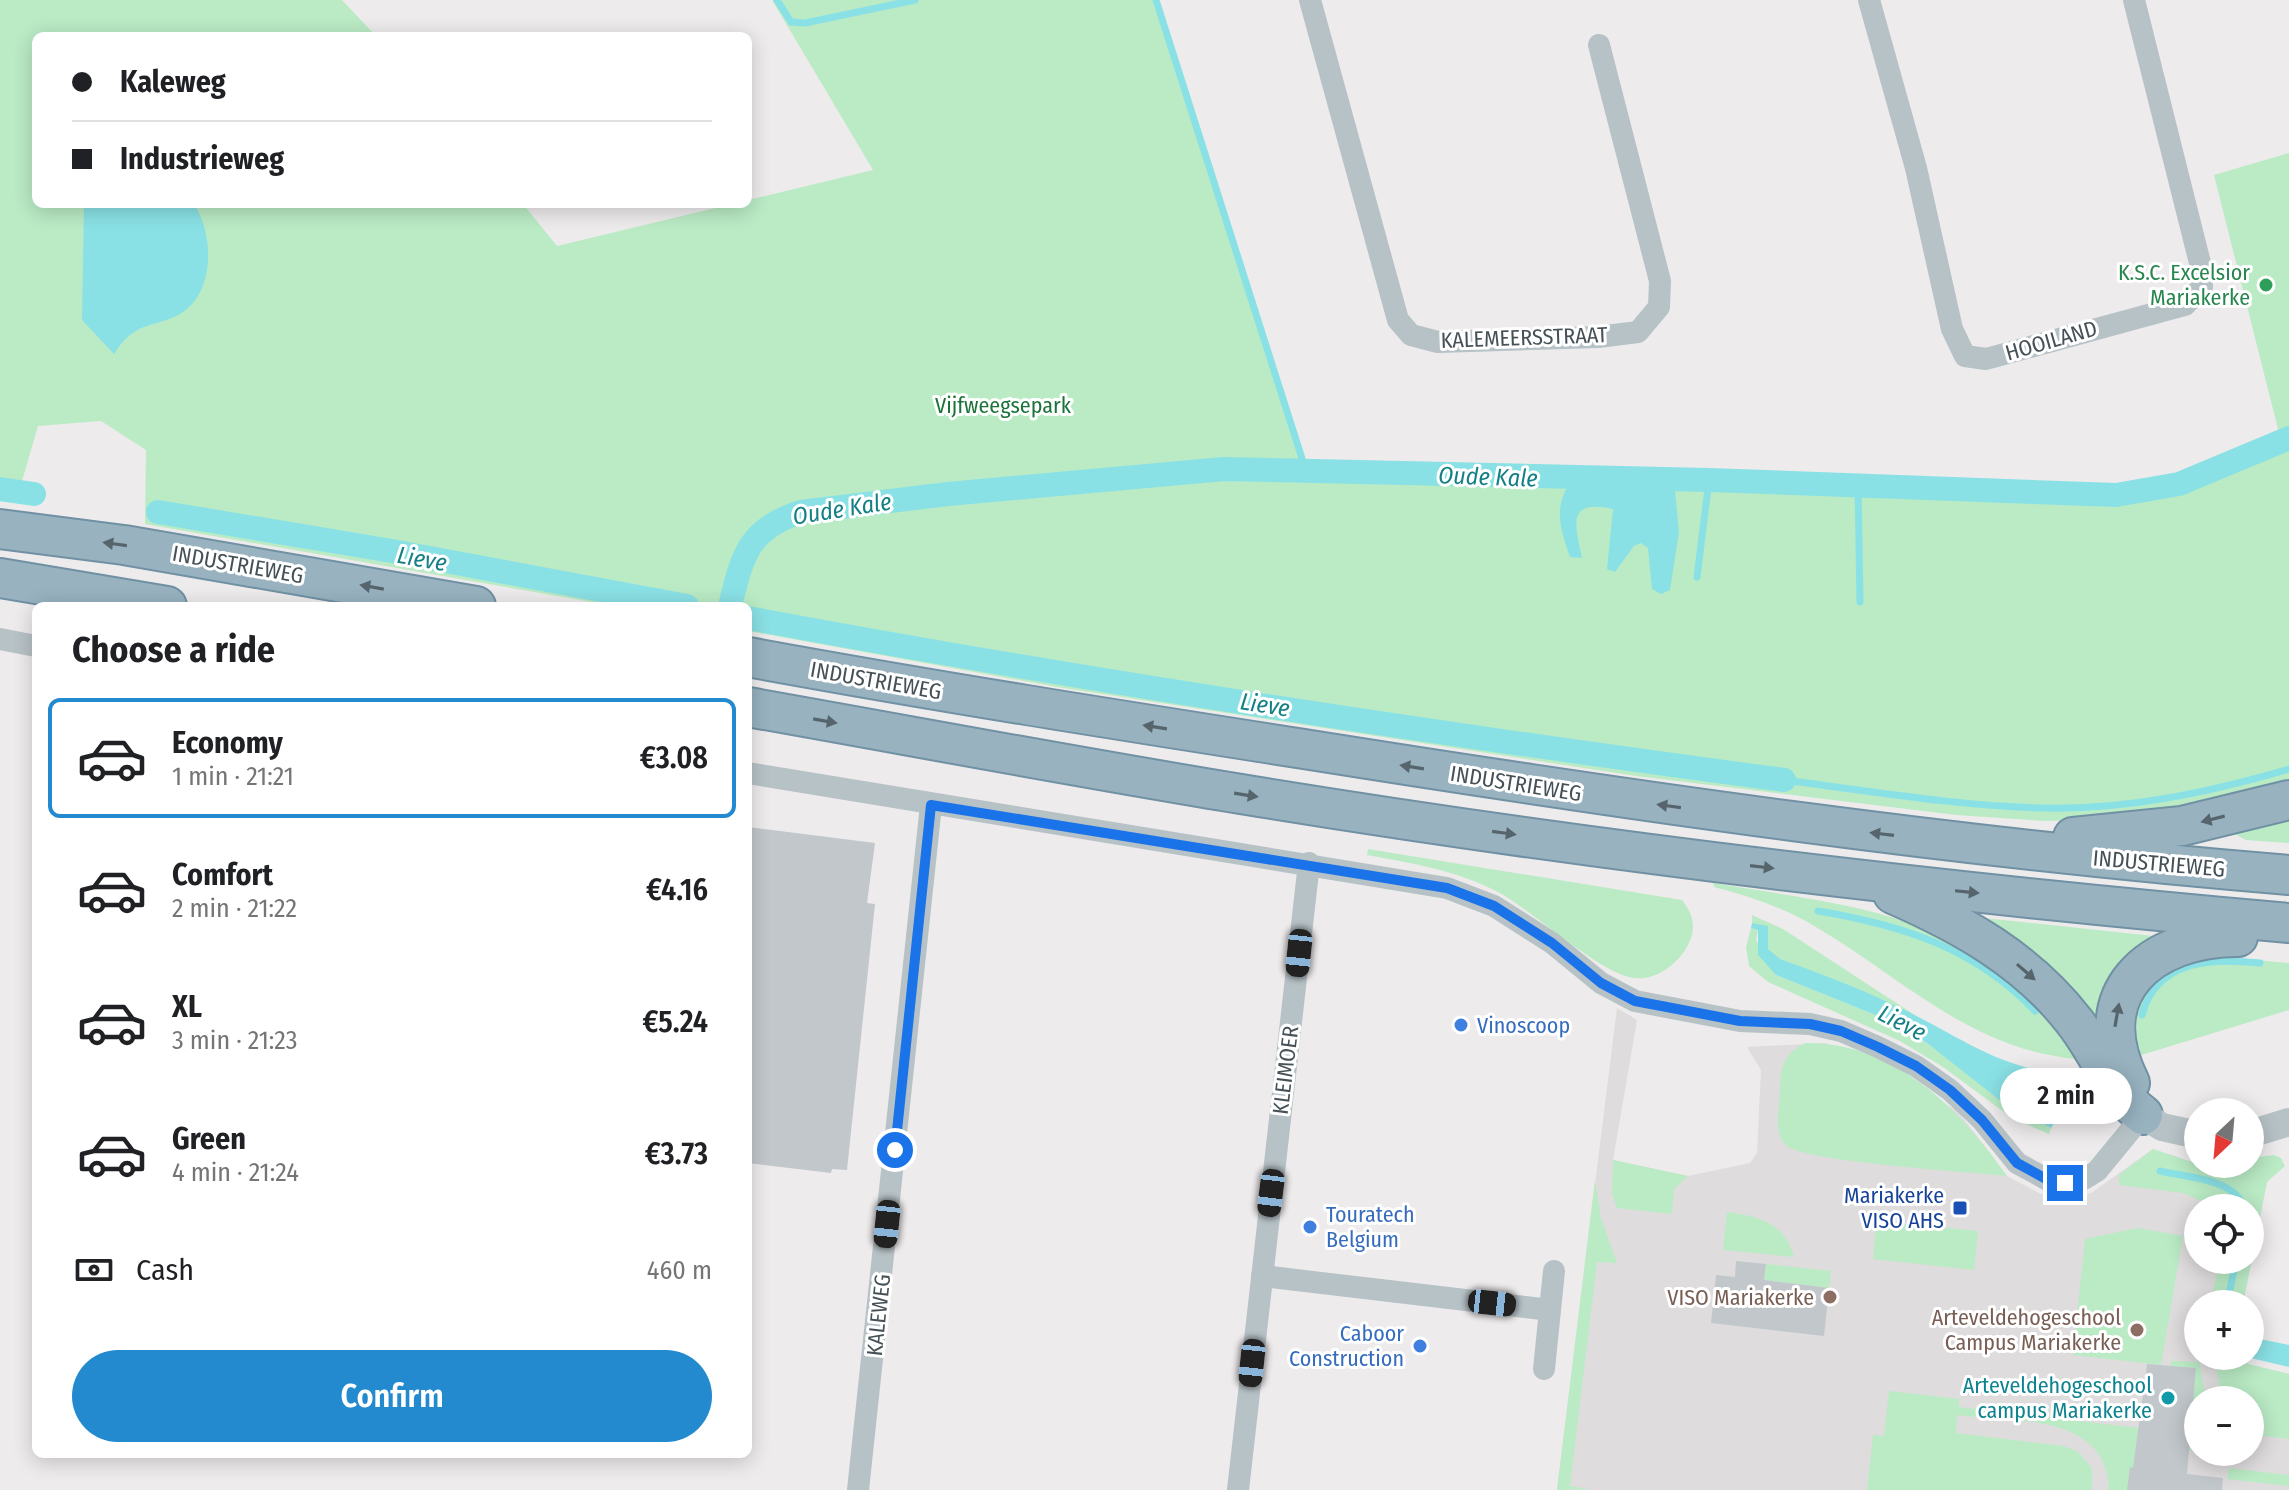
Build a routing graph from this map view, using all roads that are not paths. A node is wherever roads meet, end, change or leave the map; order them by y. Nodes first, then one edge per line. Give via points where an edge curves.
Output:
1 (1310, 0) edge
2 (1869, 0) edge
3 (2134, 0) edge
4 (1599, 45) dead end
5 (0, 529) edge
6 (0, 578) edge
7 (143, 602) edge
8 (453, 602) edge
9 (0, 639) edge
10 (32, 645) edge
11 (752, 658) edge
12 (752, 708) edge
13 (752, 774) edge
14 (2289, 800) edge
15 (931, 805) junction
16 (1987, 847) junction
17 (1309, 863) junction
18 (2289, 875) edge
19 (1861, 880) junction
20 (2289, 923) edge
21 (2289, 931) edge
22 (2143, 1115) junction
23 (2289, 1122) edge
24 (2264, 1130) edge
25 (2184, 1133) edge
26 (1554, 1271) dead end
27 (1262, 1276) junction
28 (1550, 1310) junction
29 (1544, 1369) dead end
30 (858, 1490) edge
31 (1238, 1490) edge

1 - 4 street, KALEMEERSSTRAAT via 1398,320 1411,335 1438,342 1638,332 1659,307 1660,281
2 - 3 street, HOOILAND via 1916,168 1952,329 1965,356 1986,359 2185,305 2202,287
8 -> 5 highway, INDUSTRIEWEG
6 - 7 highway
9 - 10 street
16 -> 11 highway, INDUSTRIEWEG via 1632,801 1053,712
12 -> 19 highway via 1241,794
13 - 15 street
14 -> 16 highway via 2182,826
15 - 17 street
15 - 30 street, KALEWEG
16 - 18 highway, INDUSTRIEWEG
17 - 22 street via 1447,888 1494,906 1601,983 1635,1001 1740,1021 1810,1024 1854,1037 1916,1066 1950,1090 2017,1163 2048,1180 2075,1181 2097,1171
17 - 27 street, KLEIMOER
19 -> 20 highway
19 -> 22 highway via 1962,925 2026,972 2075,1022 2126,1102
22 -> 21 highway via 2114,1036 2117,1007 2136,973 2191,940
22 - 25 street
23 - 24 street
26 - 28 street
27 - 28 street
27 - 31 street, KLEIMOER
28 - 29 street

